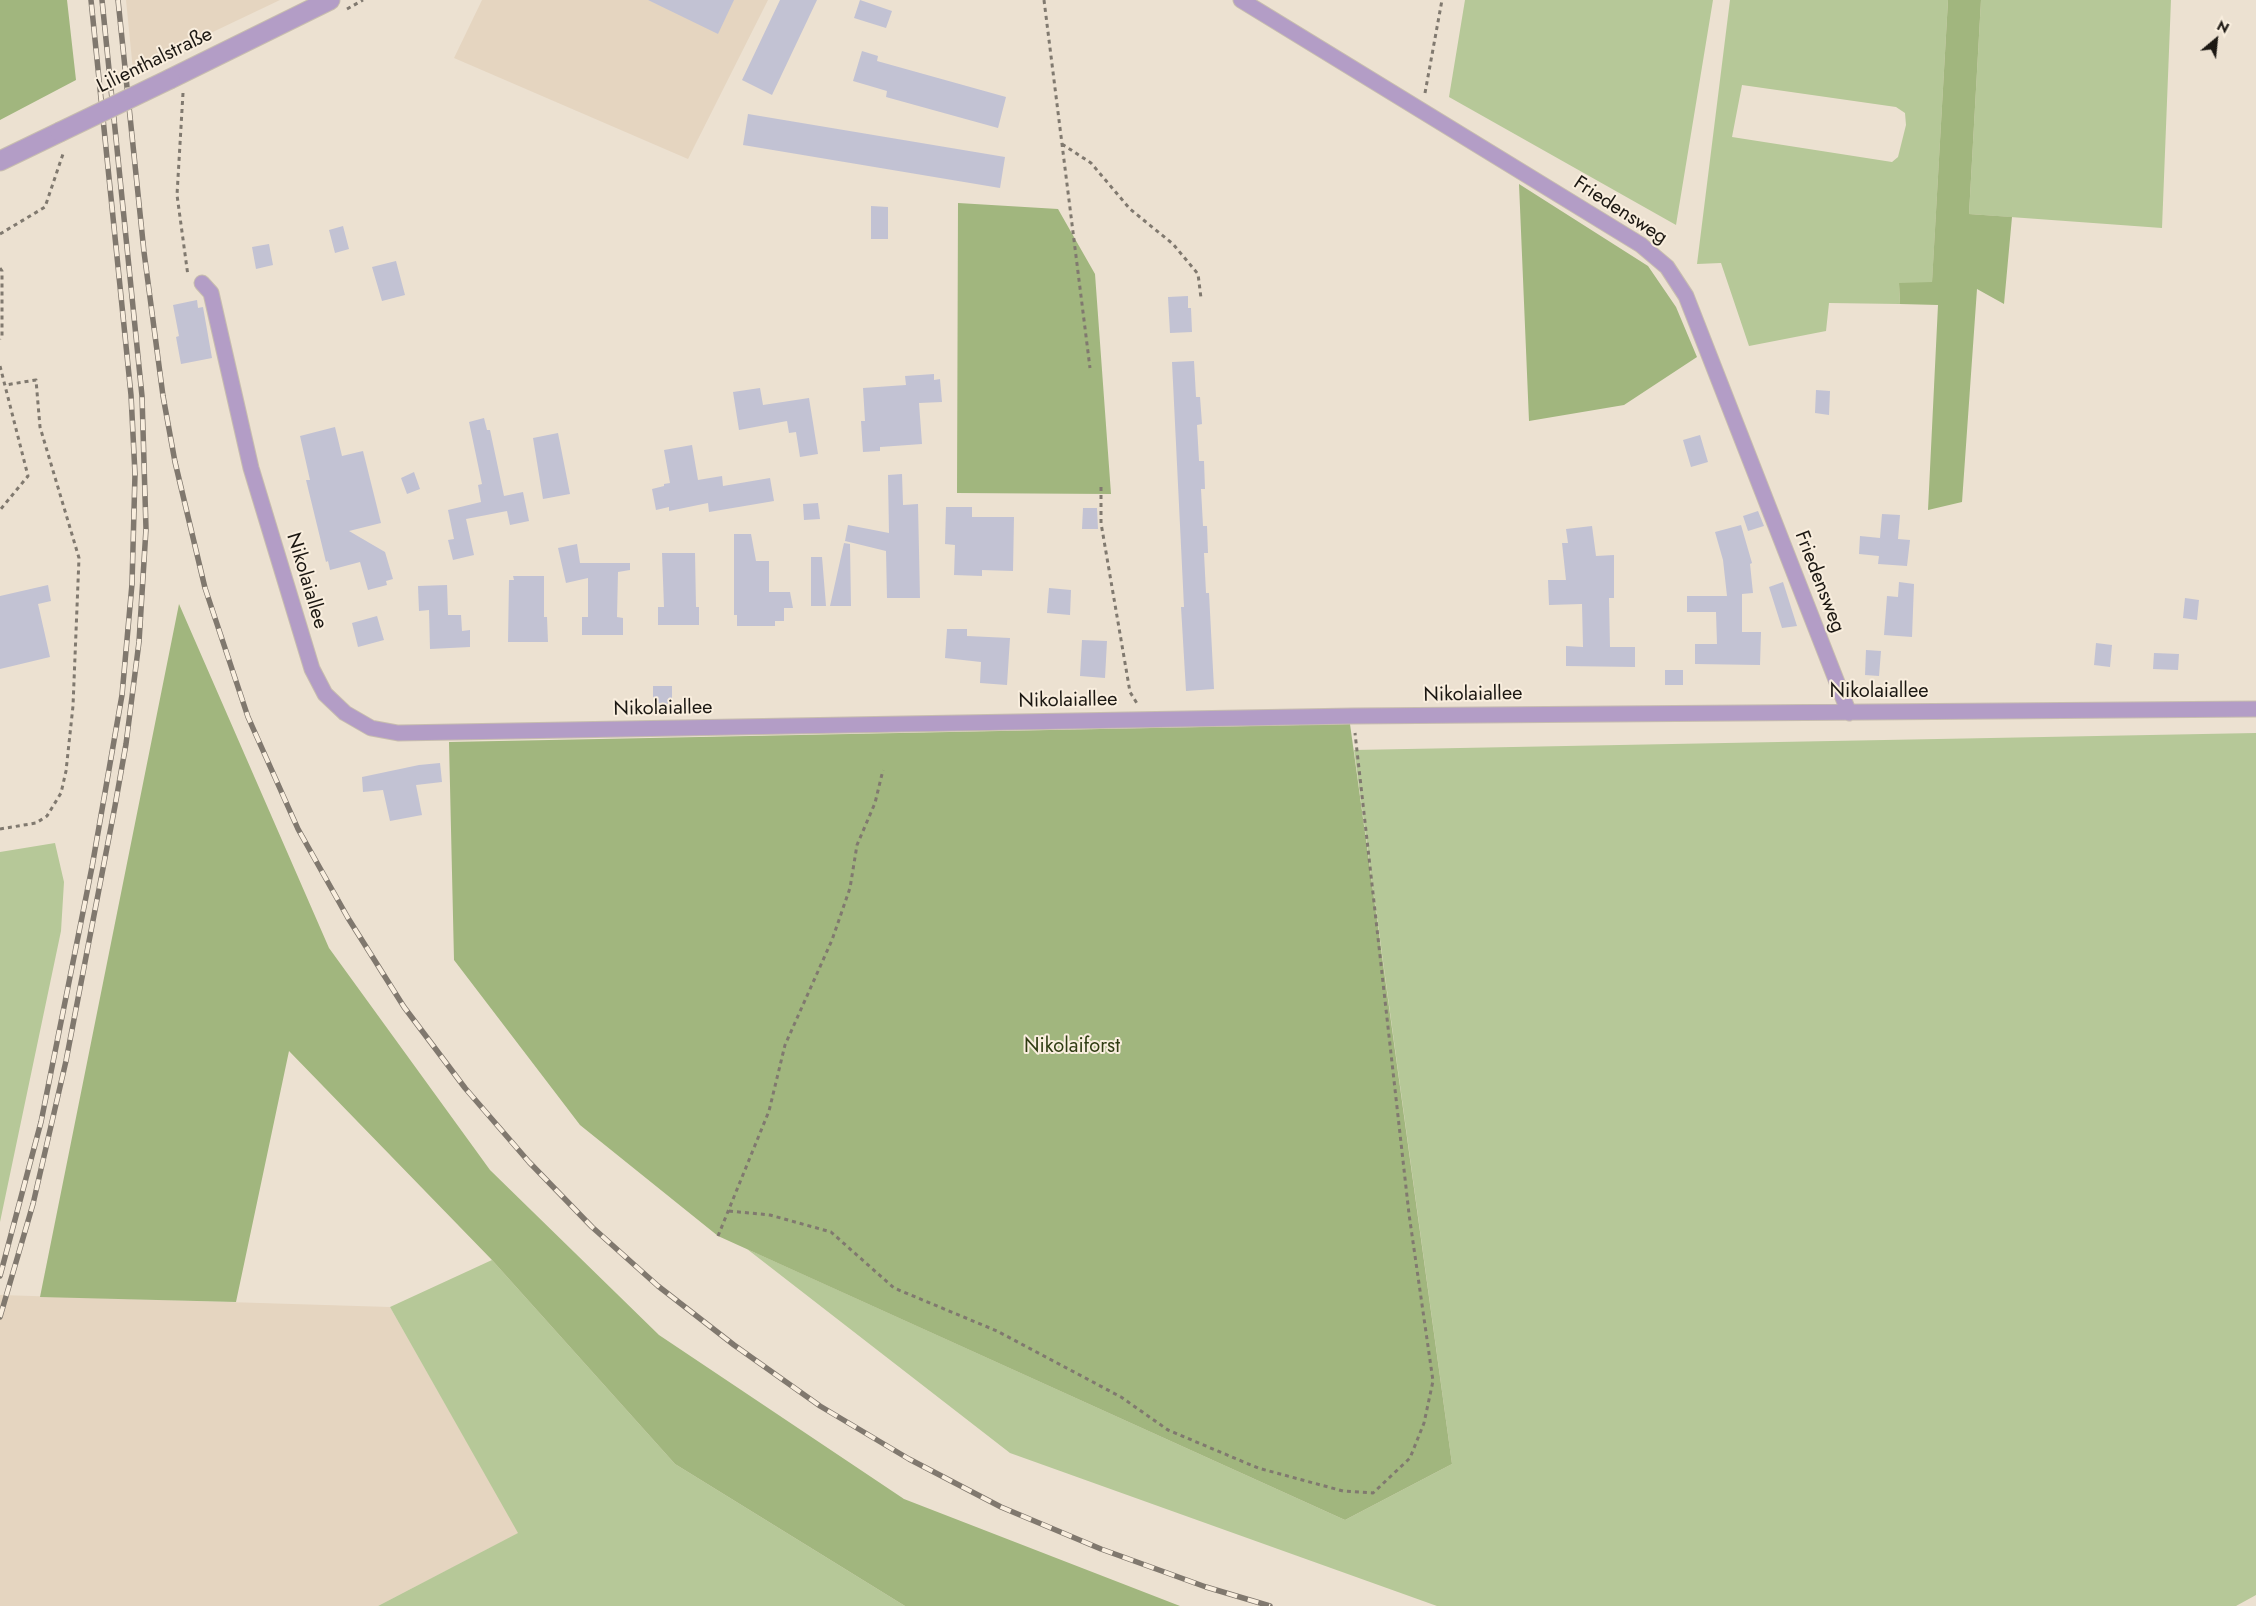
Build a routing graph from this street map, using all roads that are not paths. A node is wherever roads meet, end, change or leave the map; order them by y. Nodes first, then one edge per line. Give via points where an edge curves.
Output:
1 (330, 0) edge
2 (1241, 0) edge
3 (0, 161) edge
4 (202, 283) road end
5 (2256, 709) edge
6 (1849, 712) junction

1 - 3 street, Lilienthalstraße, bridge via 177,85 63,140
2 - 6 street, Friedensweg via 1641,245 1667,267 1686,296
4 - 6 street, Nikolaiallee via 211,293 252,468 312,668 325,694 345,713 370,728 398,733 1353,716
5 - 6 street, Nikolaiallee

